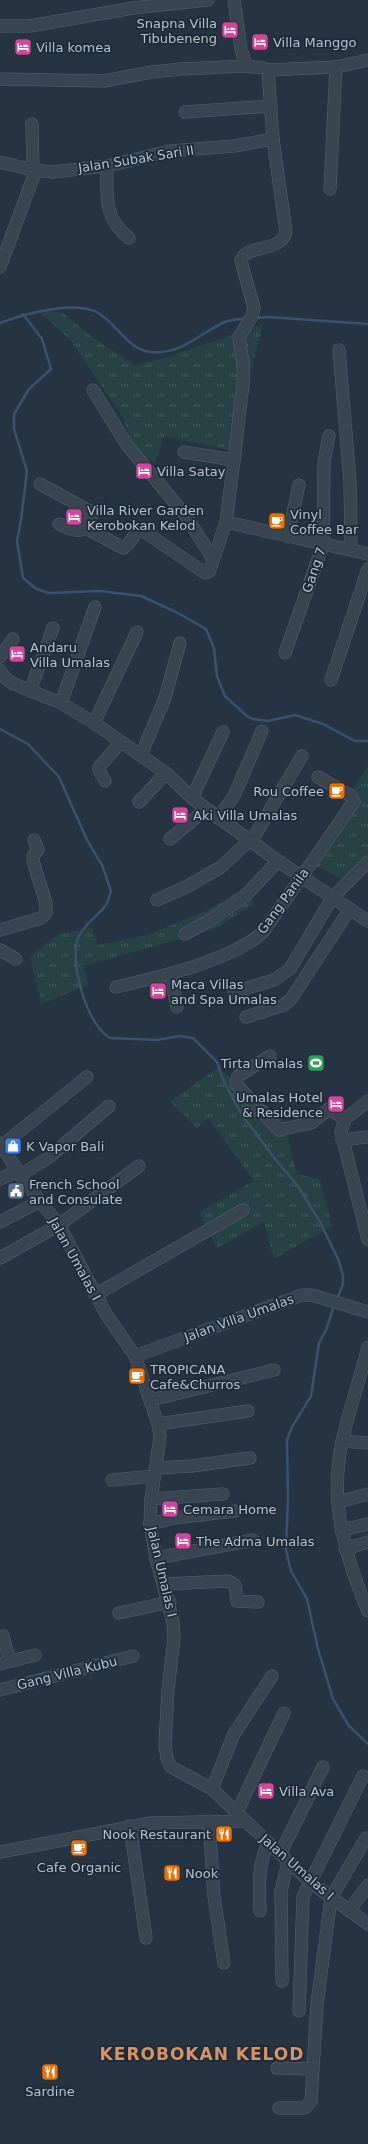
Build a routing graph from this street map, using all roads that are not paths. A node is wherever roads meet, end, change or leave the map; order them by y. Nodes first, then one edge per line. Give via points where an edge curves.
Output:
1 (208, 0) edge
2 (234, 0) edge
3 (165, 2) edge
4 (132, 4) edge
5 (0, 26) edge
6 (368, 60) edge
7 (246, 66) junction
8 (336, 67) junction
9 (268, 70) junction
10 (0, 79) edge
11 (271, 106) junction
12 (185, 112) dead end
13 (32, 124) dead end
14 (273, 139) junction
15 (0, 162) edge
16 (107, 166) junction
17 (34, 170) junction
18 (330, 189) dead end
19 (129, 238) dead end
20 (0, 267) edge
21 (339, 350) dead end
22 (93, 390) dead end
23 (329, 436) dead end
24 (184, 452) dead end
25 (234, 460) junction
26 (40, 484) dead end
27 (298, 485) dead end
28 (226, 522) junction
29 (59, 524) dead end
30 (86, 528) junction
31 (288, 537) junction
32 (323, 545) junction
33 (351, 549) junction
34 (368, 554) edge
35 (213, 559) junction
36 (368, 569) edge
37 (95, 607) dead end
38 (53, 628) dead end
39 (137, 632) dead end
40 (13, 639) dead end
41 (180, 643) dead end
42 (285, 653) dead end
43 (0, 657) edge
44 (0, 670) edge
45 (331, 680) dead end
46 (30, 692) junction
47 (60, 703) junction
48 (94, 723) junction
49 (262, 731) dead end
50 (223, 732) dead end
51 (121, 742) junction
52 (141, 755) junction
53 (302, 756) dead end
54 (166, 773) junction
55 (318, 777) dead end
56 (105, 781) dead end
57 (192, 798) junction
58 (139, 802) dead end
59 (206, 809) junction
60 (218, 818) junction
61 (170, 839) dead end
62 (34, 840) dead end
63 (250, 841) junction
64 (278, 861) junction
65 (368, 862) edge
66 (301, 876) junction
67 (332, 898) junction
68 (157, 900) dead end
69 (350, 909) junction
70 (368, 921) edge
71 (0, 930) edge
72 (185, 934) dead end
73 (0, 950) edge
74 (16, 959) dead end
75 (170, 974) junction
76 (116, 987) dead end
77 (234, 992) dead end
78 (177, 1007) dead end
79 (246, 1017) dead end
80 (270, 1056) dead end
81 (87, 1077) dead end
82 (368, 1101) edge
83 (109, 1106) dead end
84 (345, 1119) junction
85 (368, 1137) edge
86 (342, 1140) junction
87 (1, 1145) edge
88 (139, 1166) dead end
89 (18, 1173) junction
90 (0, 1179) edge
91 (40, 1201) junction
92 (243, 1210) dead end
93 (0, 1222) edge
94 (59, 1224) junction
95 (368, 1240) edge
96 (0, 1258) edge
97 (95, 1295) junction
98 (368, 1312) edge
99 (368, 1347) edge
100 (135, 1356) junction
101 (365, 1369) edge
102 (274, 1370) dead end
103 (362, 1394) edge
104 (151, 1400) junction
105 (248, 1411) dead end
106 (158, 1424) junction
107 (342, 1441) junction
108 (368, 1443) edge
109 (250, 1458) dead end
110 (155, 1472) junction
111 (112, 1480) dead end
112 (223, 1494) dead end
113 (368, 1494) edge
114 (151, 1499) junction
115 (338, 1502) junction
116 (235, 1512) dead end
117 (150, 1524) junction
118 (368, 1524) edge
119 (341, 1530) junction
120 (253, 1540) dead end
121 (368, 1542) edge
122 (345, 1549) junction
123 (156, 1558) junction
124 (164, 1584) junction
125 (170, 1602) junction
126 (258, 1602) dead end
127 (368, 1611) edge
128 (119, 1613) dead end
129 (3, 1636) dead end
130 (35, 1655) dead end
131 (133, 1656) dead end
132 (5, 1663) edge
133 (272, 1676) dead end
134 (0, 1690) edge
135 (284, 1713) dead end
136 (323, 1767) dead end
137 (363, 1776) dead end
138 (212, 1789) junction
139 (237, 1812) junction
140 (209, 1821) junction
141 (245, 1821) junction
142 (130, 1826) junction
143 (366, 1838) dead end
144 (268, 1843) junction
145 (0, 1852) edge
146 (280, 1854) junction
147 (288, 1862) junction
148 (310, 1882) junction
149 (368, 1885) edge
150 (331, 1898) junction
151 (260, 1911) dead end
152 (349, 1911) junction
153 (368, 1924) edge
154 (146, 1938) dead end
155 (224, 1963) dead end
156 (282, 1981) dead end
157 (299, 2011) dead end
158 (277, 2068) dead end
159 (312, 2069) junction
160 (279, 2108) dead end

1 - 3 street
2 - 7 street
3 - 4 street
4 - 5 street via 30,26
6 - 8 street
7 - 9 street
7 - 10 street via 152,72 104,81
8 - 9 street
8 - 18 street
9 - 11 street
11 - 12 street
11 - 14 street
13 - 17 street
14 - 16 street, Jalan Subak Sari II via 234,146 170,152
14 - 25 street via 286,232 278,244 247,253 242,257 242,270 254,308 239,341 243,384
15 - 17 street, Jalan Subak Sari II
16 - 17 street, Jalan Subak Sari II via 53,172
16 - 19 street via 110,215 118,229
17 - 20 street
21 - 33 street via 349,459
22 - 35 street via 127,445 186,516
23 - 32 street, Gang 7 via 324,462
24 - 25 street
25 - 28 street
26 - 30 street via 92,512
27 - 31 street
28 - 31 street
28 - 35 street
29 - 30 street via 75,531
30 - 35 street via 125,548 136,532 142,530 207,573
31 - 32 street
32 - 33 street
32 - 42 street, Gang 7
33 - 34 street
36 - 45 street
37 - 47 street
38 - 46 street
39 - 48 street
40 - 43 street
41 - 52 street via 169,688
44 - 46 street via 9,681
46 - 47 street
47 - 48 street
48 - 51 street
49 - 60 street via 234,796
50 - 57 street
51 - 52 street
51 - 56 street via 99,767
52 - 54 street
53 - 63 street
54 - 57 street
54 - 58 street
55 - 66 street, Gang Panila via 351,796 354,801
57 - 59 street
59 - 60 street
59 - 61 street
60 - 63 street
62 - 71 street via 38,850 33,856 33,861 46,903 46,913 41,918
63 - 64 street
63 - 68 street via 221,867
64 - 66 street
64 - 72 street via 245,896
65 - 67 street
66 - 67 street
66 - 75 street, Gang Panila via 258,937 221,955
67 - 69 street
67 - 77 street via 290,969 274,980
69 - 70 street
69 - 79 street via 291,999 284,1005
73 - 74 street
75 - 76 street, Gang Panila
75 - 78 street
80 - 84 street via 238,1076 236,1084 279,1130 311,1122 329,1109
81 - 87 street
82 - 84 street
83 - 89 street via 48,1158
84 - 86 street
85 - 86 street
86 - 95 street
87 - 89 street, Jalan Umalas I
88 - 94 street
89 - 90 street
89 - 91 street, Jalan Umalas I
91 - 93 street
91 - 94 street, Jalan Umalas I
92 - 97 street
94 - 96 street
94 - 97 street, Jalan Umalas I
97 - 100 street, Jalan Umalas I
98 - 100 street, Jalan Villa Umalas via 312,1295 302,1295
99 - 101 street
100 - 104 street, Jalan Umalas I
101 - 103 street
102 - 104 street
103 - 107 street
104 - 106 street, Jalan Umalas I
105 - 106 street
106 - 110 street, Jalan Umalas I via 160,1437
107 - 108 street
107 - 115 street
109 - 110 street via 228,1459
110 - 111 street
110 - 114 street, Jalan Umalas I
112 - 114 street
113 - 115 street
114 - 117 street, Jalan Umalas I
115 - 119 street
116 - 117 street via 174,1518
117 - 123 street, Jalan Umalas I
118 - 119 street
119 - 122 street
120 - 123 street
121 - 122 street
122 - 127 street
123 - 124 street, Jalan Umalas I
124 - 125 street, Jalan Umalas I
124 - 126 street via 231,1582 236,1587 237,1601
125 - 128 street
125 - 138 street, Jalan Umalas I via 174,1638 168,1690 165,1744 167,1759 171,1767
129 - 132 street
130 - 132 street
131 - 134 street, Gang Villa Kubu
133 - 138 street via 234,1734
135 - 139 street
136 - 146 street
137 - 148 street
138 - 139 street, Jalan Umalas I
139 - 141 street, Jalan Umalas I
140 - 141 street
140 - 142 street via 173,1821
140 - 155 street via 214,1896
141 - 144 street, Jalan Umalas I
142 - 145 street
142 - 154 street
143 - 150 street
144 - 146 street, Jalan Umalas I
144 - 151 street via 263,1853 259,1881
146 - 147 street, Jalan Umalas I
147 - 148 street, Jalan Umalas I
147 - 156 street via 281,1891
148 - 150 street, Jalan Umalas I
148 - 157 street via 303,1897
149 - 152 street
150 - 152 street, Jalan Umalas I
150 - 159 street via 317,2004
152 - 153 street, Jalan Umalas I
158 - 159 street
159 - 160 street via 311,2101 308,2106

